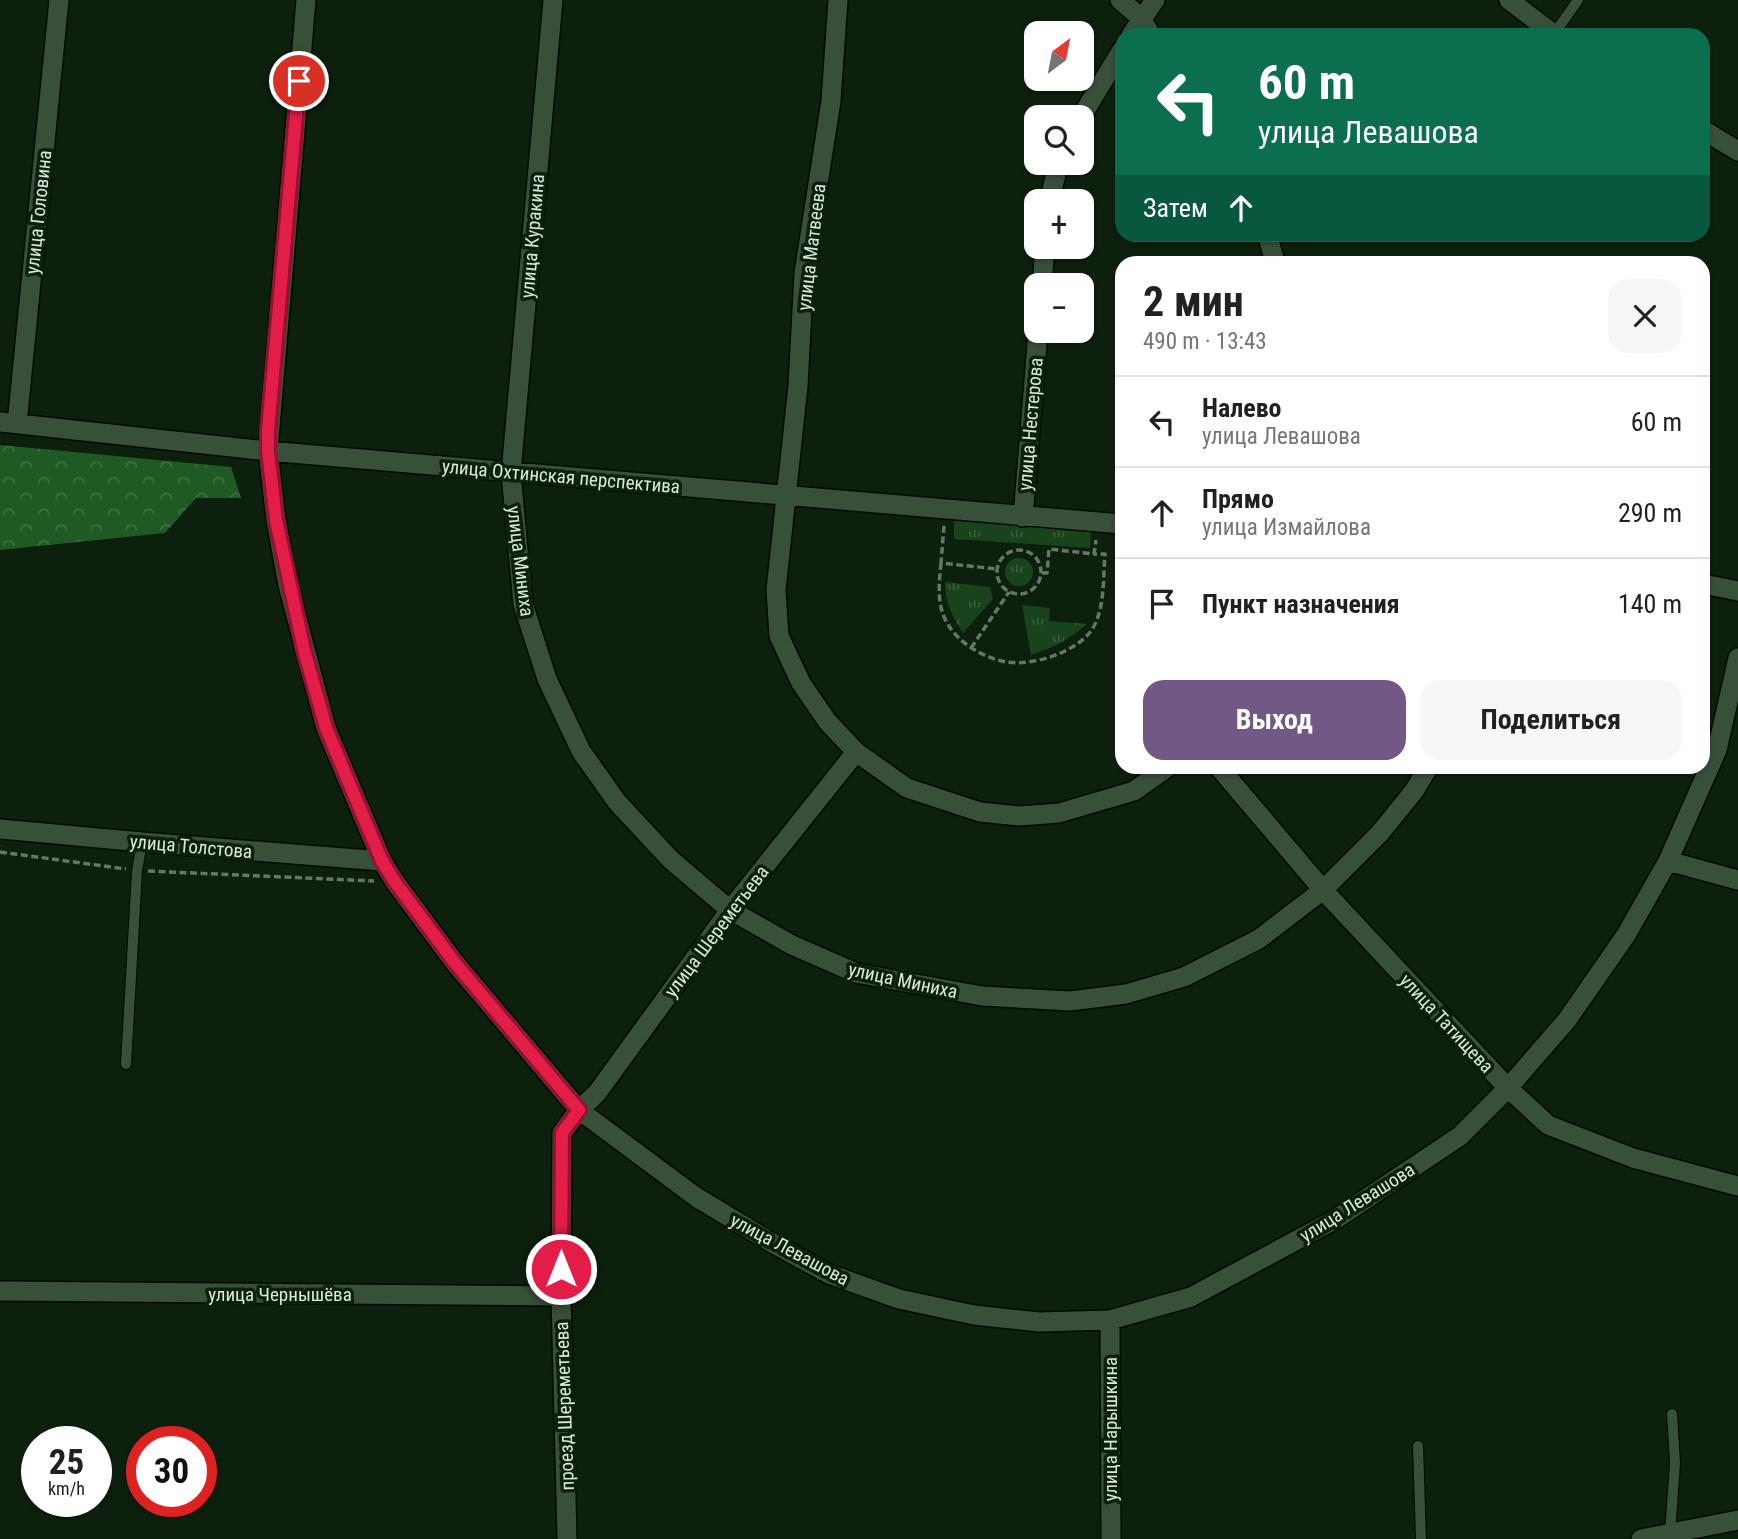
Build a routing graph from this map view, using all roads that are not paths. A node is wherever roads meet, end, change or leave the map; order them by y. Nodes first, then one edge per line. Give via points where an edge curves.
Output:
1 (59, 0) edge
2 (306, 0) edge
3 (553, 0) edge
4 (838, 0) edge
5 (1120, 0) edge
6 (1155, 0) edge
7 (1509, 0) edge
8 (1578, 0) edge
9 (1146, 26) edge
10 (1546, 28) edge
11 (1560, 28) edge
12 (1115, 61) edge
13 (1088, 105) edge
14 (1710, 134) edge
15 (1738, 150) edge
16 (1037, 343) edge
17 (9, 423) edge
18 (268, 451) junction
19 (510, 473) junction
20 (787, 495) junction
21 (1023, 517) junction
22 (1115, 523) edge
23 (1710, 585) edge
24 (1738, 591) edge
25 (1738, 658) edge
26 (856, 752) junction
27 (1710, 766) edge
28 (1158, 774) edge
29 (1225, 774) edge
30 (1424, 774) edge
31 (1706, 774) edge
32 (0, 828) edge
33 (142, 842) junction
34 (382, 861) junction
35 (1668, 861) junction
36 (1738, 880) edge
37 (1323, 890) junction
38 (730, 910) junction
39 (126, 1064) dead end
40 (1508, 1088) junction
41 (579, 1110) junction
42 (1738, 1186) edge
43 (0, 1292) edge
44 (561, 1296) junction
45 (1110, 1320) junction
46 (1672, 1413) dead end
47 (1418, 1446) dead end
48 (1738, 1520) edge
49 (1670, 1534) junction
50 (567, 1539) edge
51 (1111, 1539) edge
52 (1421, 1539) edge
53 (1641, 1539) edge

1 - 17 street, улица Головина
2 - 18 street, улица Левашова
3 - 19 street, улица Куракина
4 - 20 street, улица Матвеева via 831,101 804,273
5 - 9 street
6 - 9 street
7 - 10 street
8 - 11 lane
12 - 13 street
14 - 15 street
16 - 21 street, улица Нестерова
17 - 18 street, улица Охтинская перспектива
18 - 19 street, улица Охтинская перспектива
18 - 34 street, улица Левашова via 276,520 304,650 326,728
19 - 20 street, улица Охтинская перспектива
19 - 38 street, улица Миниха via 523,604 547,679 581,751 617,802 671,860
20 - 21 street, улица Охтинская перспектива
20 - 26 street, улица Матвеева via 776,590 779,636 801,682 827,721
21 - 22 street, улица Охтинская перспектива
23 - 24 street
25 - 27 street, улица Левашова
26 - 28 street, улица Матвеева via 907,788 980,813 1019,816 1059,813 1134,791
26 - 38 street, улица Шереметьева
29 - 37 street, улица Татищева
30 - 37 street, улица Миниха via 1380,833
31 - 35 street, улица Левашова
32 - 33 street, улица Толстова
33 - 34 street, улица Толстова
33 - 39 lane
34 - 41 street, улица Левашова via 464,973
35 - 36 street
35 - 40 street, улица Левашова via 1626,935 1567,1020
37 - 38 street, улица Миниха via 1259,939 1184,977 1126,994 1070,1001 982,996 856,973 792,945
37 - 40 street, улица Татищева
38 - 41 street, улица Шереметьева via 597,1093
40 - 42 street, улица Татищева via 1548,1125 1633,1158
40 - 45 street, улица Левашова via 1460,1136 1336,1219 1191,1297
41 - 44 street, проезд Шереметьева via 562,1133
41 - 45 street, улица Левашова via 696,1197 829,1273 899,1299 974,1315 1039,1322
43 - 44 street, улица Чернышёва
44 - 50 street, проезд Шереметьева
45 - 51 street, улица Нарышкина
46 - 49 lane via 1675,1464
47 - 52 lane
48 - 49 street
49 - 53 street

